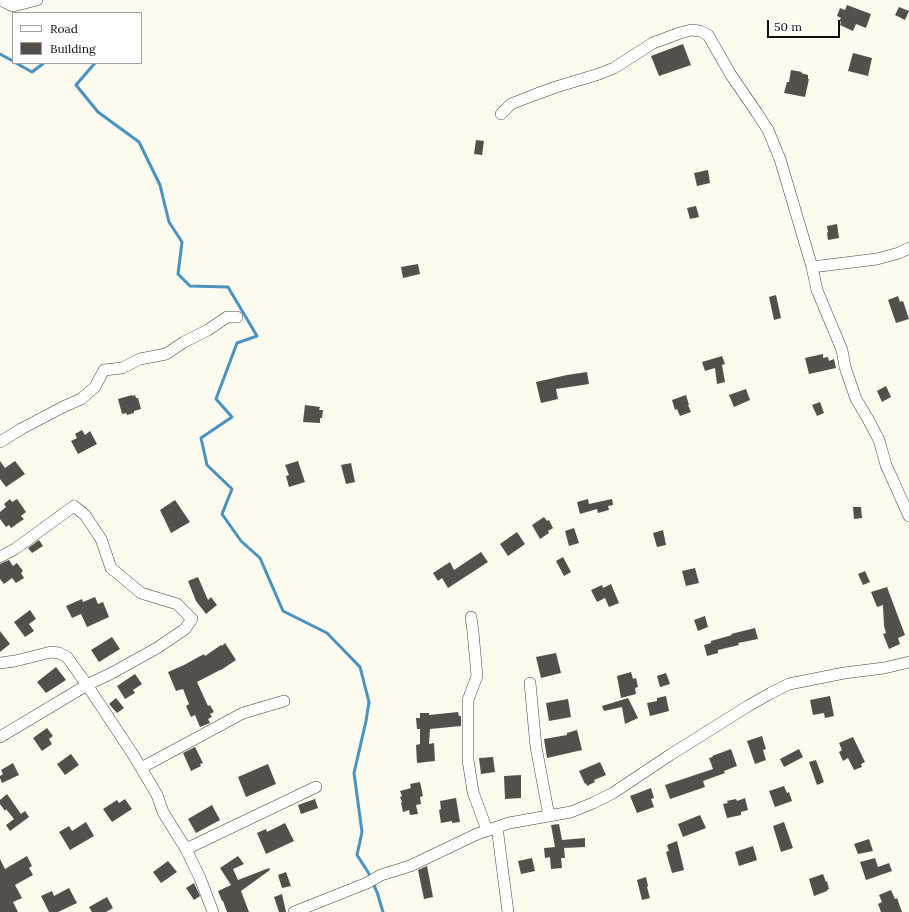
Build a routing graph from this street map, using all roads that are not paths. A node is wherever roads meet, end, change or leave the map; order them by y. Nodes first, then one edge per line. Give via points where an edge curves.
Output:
1 (0, 0) edge
2 (37, 0) edge
3 (501, 114) dead end
4 (909, 248) edge
5 (812, 267) junction
6 (237, 318) dead end
7 (0, 442) edge
8 (909, 516) edge
9 (0, 557) edge
10 (471, 617) dead end
11 (909, 662) edge
12 (0, 663) edge
13 (530, 683) dead end
14 (87, 685) junction
15 (284, 701) dead end
16 (0, 737) edge
17 (141, 768) junction
18 (316, 787) dead end
19 (550, 816) junction
20 (492, 829) junction
21 (186, 849) junction
22 (213, 912) edge
23 (294, 912) edge
24 (508, 912) edge

1 - 2 street via 13,6
3 - 5 street via 510,104 614,68 653,43 691,30 700,31 708,35 768,130 780,159
4 - 5 street via 877,259
5 - 8 street via 818,290 842,350 856,399 879,440 886,465
6 - 7 street via 227,317 166,354 140,358 122,368 104,370 94,387 81,399
9 - 14 street via 74,506 85,515 101,539 111,568 141,593 177,604 192,619 185,629 157,648
10 - 20 street via 477,676 468,700 468,760 473,792
11 - 19 street via 789,684 735,714 613,793 570,812
12 - 14 street via 51,652 59,654 67,657
13 - 19 street via 536,747
14 - 16 street
14 - 17 street
15 - 17 street via 243,713
17 - 21 street via 157,795 163,812
18 - 21 street
19 - 20 street via 509,823
20 - 23 street via 410,866 381,875
20 - 24 street
21 - 22 street

